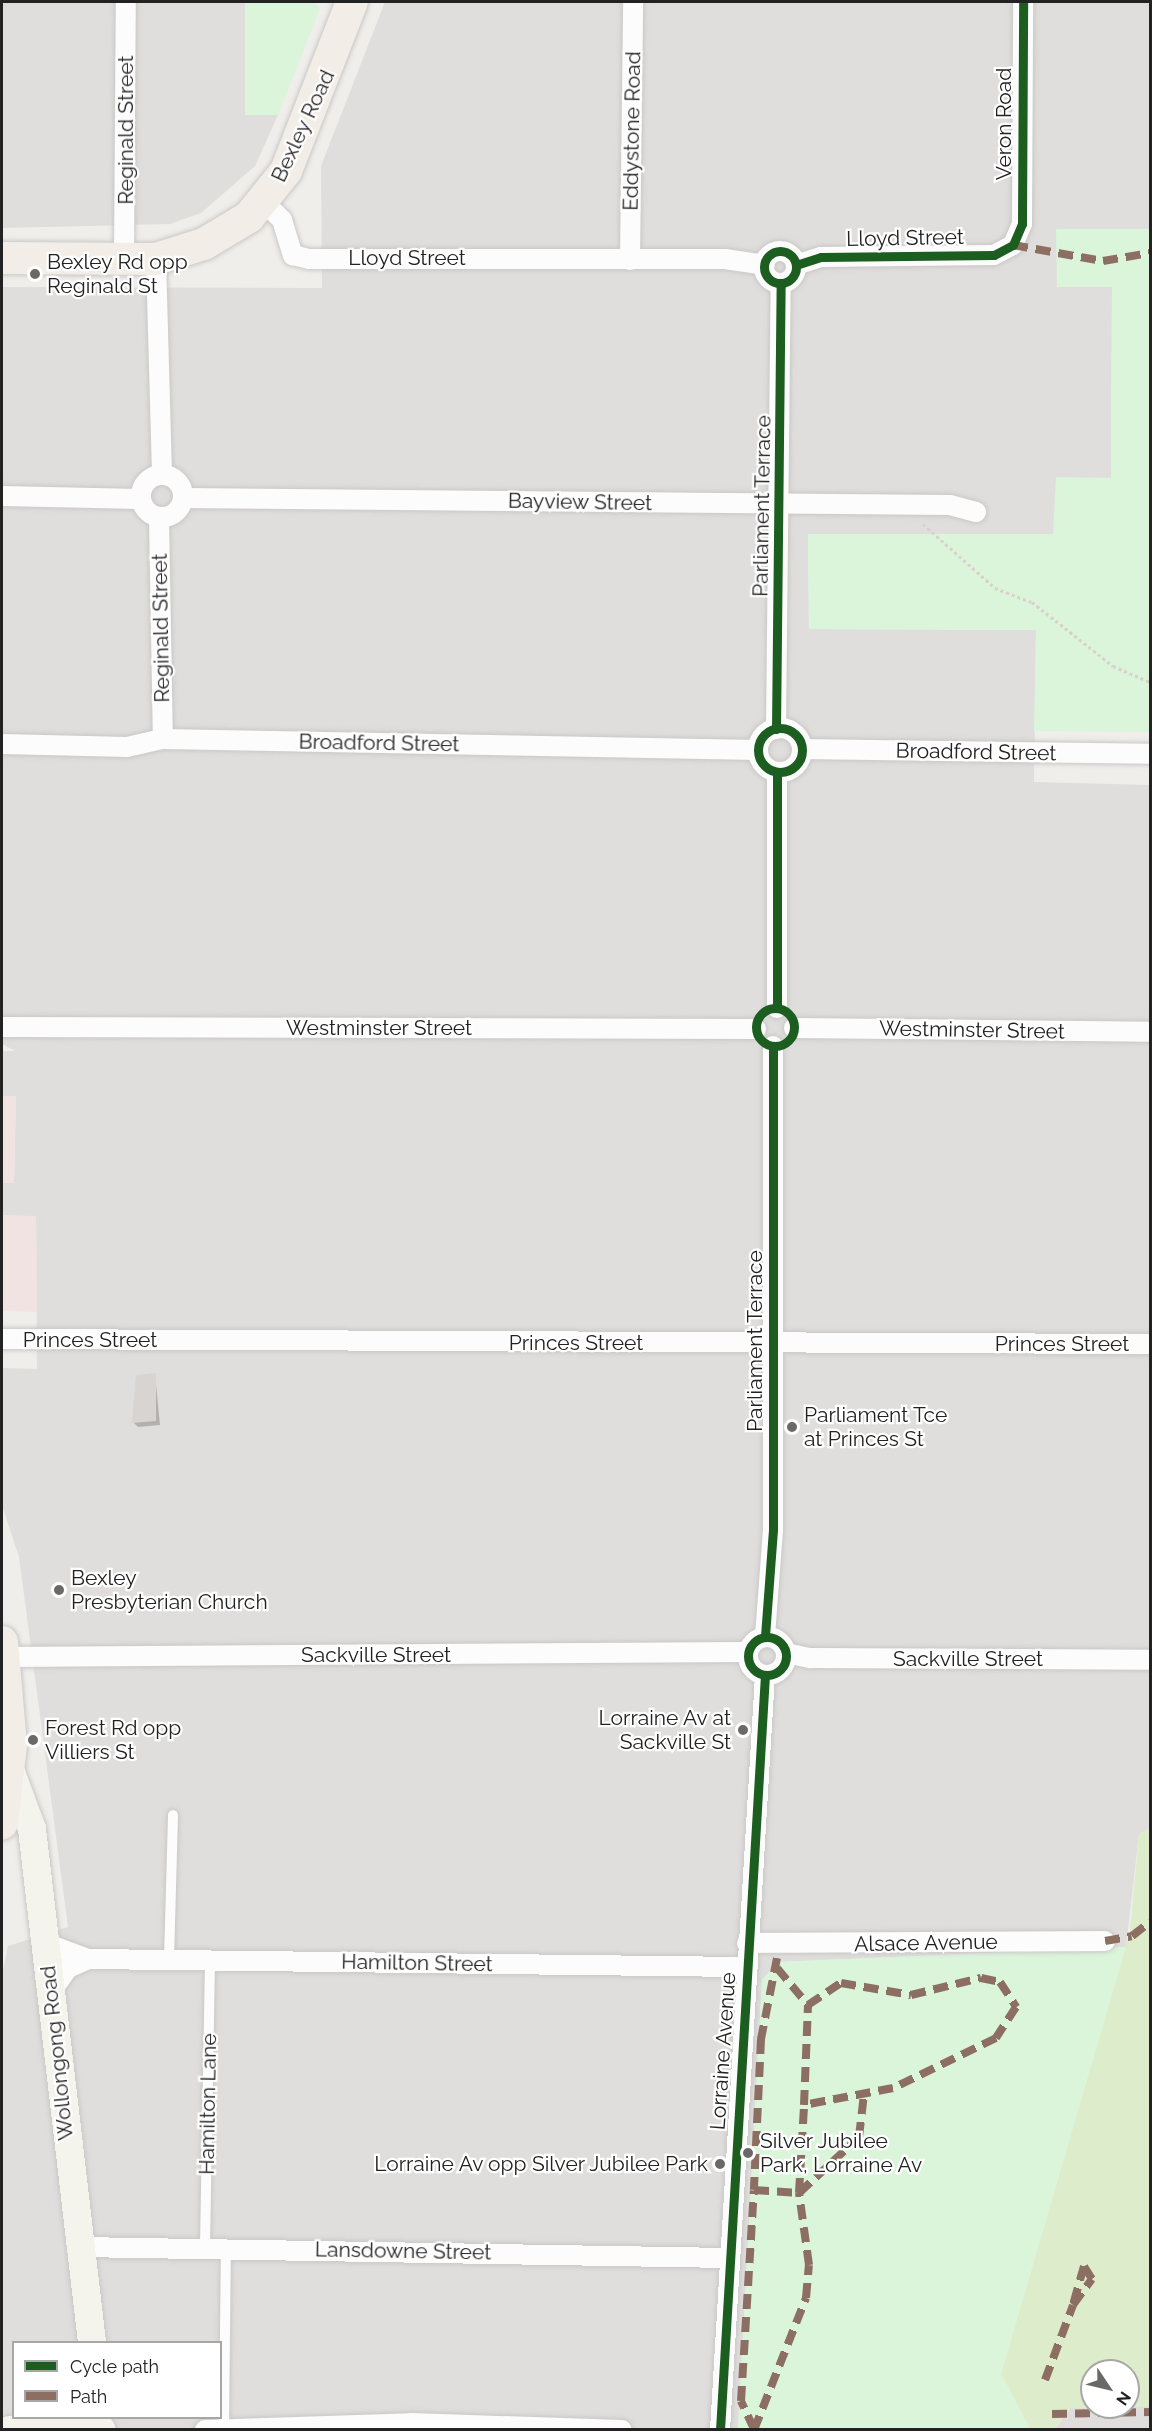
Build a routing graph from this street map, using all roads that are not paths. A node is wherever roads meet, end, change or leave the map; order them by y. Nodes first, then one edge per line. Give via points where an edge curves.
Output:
1 (126, 2) edge
2 (633, 2) edge
3 (1023, 2) edge
4 (353, 8) edge
5 (264, 202) junction
6 (1013, 245) joint
7 (2, 258) edge
8 (124, 258) junction
9 (156, 259) junction
10 (630, 260) junction
11 (765, 265) junction
12 (796, 265) junction
13 (781, 283) junction
14 (162, 474) junction
15 (2, 496) edge
16 (183, 498) junction
17 (140, 499) junction
18 (780, 504) junction
19 (976, 512) dead end
20 (159, 517) junction
21 (776, 729) junction
22 (163, 739) junction
23 (2, 744) edge
24 (802, 749) junction
25 (758, 750) junction
26 (1150, 754) edge
27 (777, 772) junction
28 (777, 1008) junction
29 (2, 1027) edge
30 (794, 1028) junction
31 (756, 1029) junction
32 (1150, 1032) edge
33 (773, 1046) junction
34 (2, 1339) edge
35 (774, 1344) junction
36 (1150, 1344) edge
37 (765, 1636) junction
38 (3, 1649) edge
39 (747, 1652) junction
40 (786, 1653) junction
41 (1150, 1660) edge
42 (765, 1675) junction
43 (9, 1767) junction
44 (173, 1815) dead end
45 (2, 1823) edge
46 (1105, 1941) dead end
47 (747, 1943) junction
48 (48, 1944) junction
49 (88, 1959) junction
50 (170, 1959) junction
51 (210, 1960) junction
52 (746, 1967) junction
53 (49, 1995) junction
54 (79, 2247) junction
55 (206, 2247) junction
56 (226, 2247) junction
57 (728, 2258) junction
58 (92, 2341) edge
59 (411, 2426) edge
60 (224, 2429) edge
61 (10, 2430) edge
62 (102, 2430) edge
63 (205, 2430) edge
64 (622, 2430) edge
65 (720, 2430) edge

1 - 8 street, Reginald Street
2 - 10 street, Eddystone Road
3 - 6 street, Veron Road via 1022,224
4 - 5 main road, Bexley Road via 290,163
5 - 9 main road, Bexley Road via 226,232
5 - 10 street, Lloyd Street via 282,220 293,255
6 - 12 street, Lloyd Street via 994,255 821,257
7 - 8 main road, Bexley Road
8 - 9 main road, Bexley Road
9 - 14 street
10 - 11 street, Lloyd Street via 725,258
11 - 12 street via 777,252 789,255
11 - 13 street via 769,278
12 - 13 street via 792,277
13 - 18 street, Parliament Terrace
14 - 16 street via 179,483
14 - 17 street via 145,483
15 - 17 street
16 - 18 street, Bayview Street
16 - 20 street via 176,512
17 - 20 street via 144,508
18 - 19 street, Bayview Street via 915,504
18 - 21 street, Parliament Terrace
20 - 22 street, Reginald Street
21 - 24 street via 794,734
21 - 25 street via 766,733
22 - 23 street, Broadford Street via 127,747
22 - 25 street, Broadford Street
24 - 26 street, Broadford Street
24 - 27 street via 796,765
25 - 27 street via 765,766
27 - 28 street
28 - 30 street via 791,1016
28 - 31 street via 765,1011
29 - 31 street, Westminster Street
30 - 32 street, Westminster Street
30 - 33 street via 788,1041
31 - 33 street via 762,1041
33 - 35 street, Parliament Terrace
34 - 35 street, Princes Street
35 - 36 street, Princes Street
35 - 37 street, Parliament Terrace via 773,1529
37 - 39 street
37 - 40 street via 777,1639
38 - 39 street, Sackville Street
38 - 43 main road
39 - 42 street via 753,1670
40 - 41 street, Sackville Street via 810,1658
40 - 42 street via 781,1669
42 - 47 street, Lorraine Avenue
43 - 45 main road
43 - 48 street, Wollongong Road via 32,1829
44 - 50 lane
46 - 47 street, Alsace Avenue
47 - 52 street, Lorraine Avenue
48 - 49 street, Hamilton Street
48 - 53 street, Wollongong Road
49 - 50 street, Hamilton Street
49 - 53 street via 68,1968
50 - 51 street, Hamilton Street
51 - 52 street, Hamilton Street
51 - 55 lane, Hamilton Lane
52 - 57 street, Lorraine Avenue
53 - 54 street, Wollongong Road
54 - 55 street, Lansdowne Street
54 - 58 street, Wollongong Road
55 - 56 street, Lansdowne Street
56 - 57 street, Lansdowne Street
56 - 60 lane
57 - 65 street, Lorraine Avenue
59 - 60 street
59 - 64 street
60 - 63 street
61 - 62 street via 66,2424

